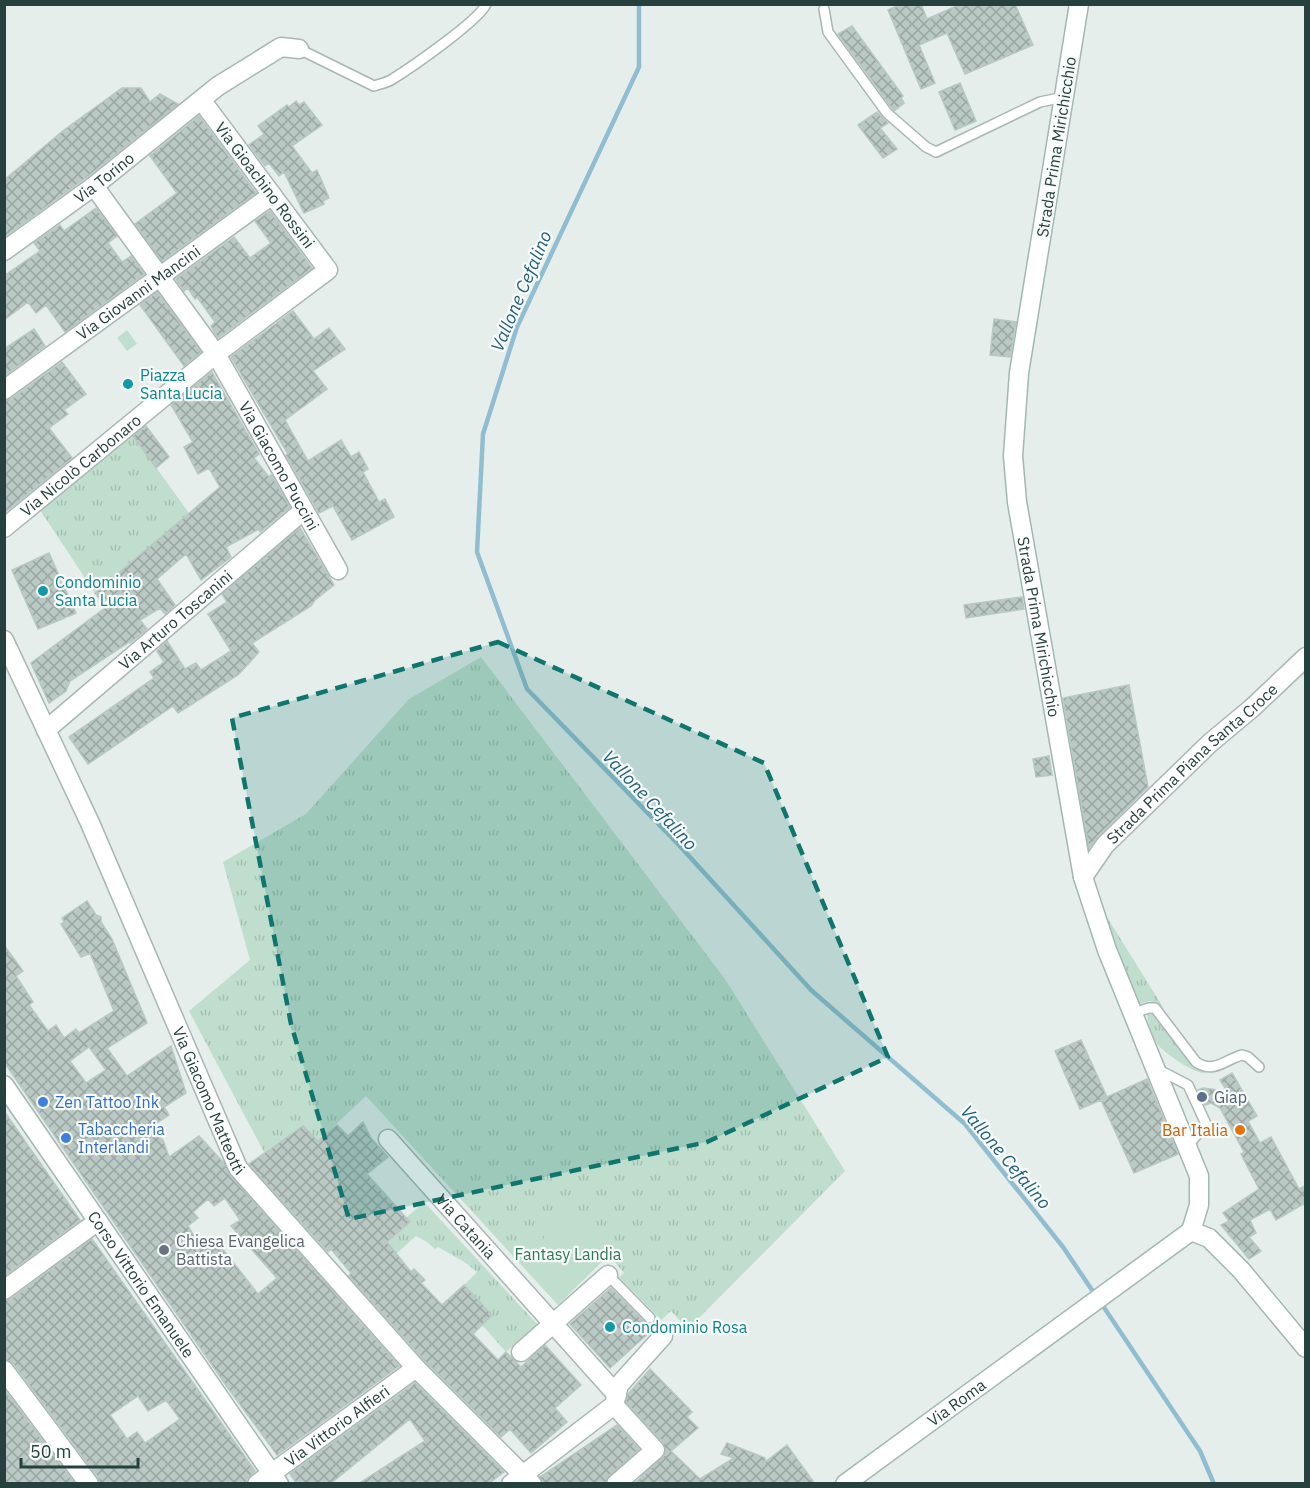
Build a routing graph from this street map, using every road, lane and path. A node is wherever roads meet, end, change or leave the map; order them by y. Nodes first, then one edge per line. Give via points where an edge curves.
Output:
1 (486, 4) edge
2 (1079, 4) edge
3 (824, 9) dead end
4 (299, 49) joint
5 (1065, 97) junction
6 (202, 101) junction
7 (94, 186) junction
8 (272, 195) junction
9 (4, 251) edge
10 (328, 270) joint
11 (160, 277) junction
12 (216, 354) junction
13 (4, 390) edge
14 (304, 510) junction
15 (4, 528) edge
16 (338, 570) dead end
17 (4, 640) edge
18 (1305, 657) edge
19 (46, 730) junction
20 (1083, 877) junction
21 (1133, 1013) junction
22 (1259, 1067) dead end
23 (1155, 1068) junction
24 (4, 1085) edge
25 (388, 1139) dead end
26 (1187, 1147) junction
27 (98, 1221) junction
28 (1191, 1231) junction
29 (608, 1275) joint
30 (4, 1290) edge
31 (650, 1318) dead end
32 (553, 1324) junction
33 (663, 1336) dead end
34 (1305, 1348) edge
35 (521, 1352) dead end
36 (416, 1368) junction
37 (4, 1370) edge
38 (615, 1400) junction
39 (269, 1480) edge
40 (522, 1481) edge
41 (89, 1484) edge
42 (616, 1484) edge
43 (845, 1484) edge

1 - 4 lane via 469,24 389,81 374,87
2 - 5 street, Strada Prima Mirichicchio
3 - 5 lane via 828,32 887,113 936,152 1040,102
4 - 6 street, Via Torino via 281,47 218,86
5 - 20 street, Strada Prima Mirichicchio via 1018,373 1013,456 1017,502
6 - 7 street, Via Torino
6 - 8 street, Via Gioachino Rossini
7 - 9 street, Via Torino
7 - 11 street, Via Giacomo Puccini
8 - 10 street, Via Gioachino Rossini
8 - 11 street, Via Giovanni Mancini
10 - 12 street, Via Nicolò Carbonaro
11 - 12 street, Via Giacomo Puccini
11 - 13 street, Via Giovanni Mancini
12 - 14 street, Via Giacomo Puccini
12 - 15 street, Via Nicolò Carbonaro
14 - 16 street, Via Giacomo Puccini
14 - 19 street, Via Arturo Toscanini
17 - 19 street, Via Giacomo Matteotti
18 - 20 street, Strada Prima Piana Santa Croce via 1105,845
19 - 36 street, Via Giacomo Matteotti via 238,1168
20 - 21 street, Strada Prima Mirichicchio
21 - 22 lane via 1155,1008 1204,1067 1211,1069 1242,1055
21 - 23 street, Strada Prima Mirichicchio
23 - 26 street, Strada Prima Mirichicchio
23 - 26 lane via 1188,1085 1206,1124
24 - 27 street, Corso Vittorio Emanuele
25 - 32 street, Via Catania
26 - 28 street, Strada Prima Mirichicchio via 1199,1176 1198,1204
27 - 30 street
27 - 39 street, Corso Vittorio Emanuele
28 - 34 street via 1209,1238 1241,1270
28 - 43 street, Via Roma
29 - 31 lane
29 - 32 street
32 - 35 street
32 - 38 street, Via Catania
33 - 38 street via 619,1385
36 - 39 street, Via Vittorio Alfieri
36 - 40 street, Via Giacomo Matteotti
37 - 41 street
38 - 40 street
38 - 42 street, Via Catania via 655,1450

